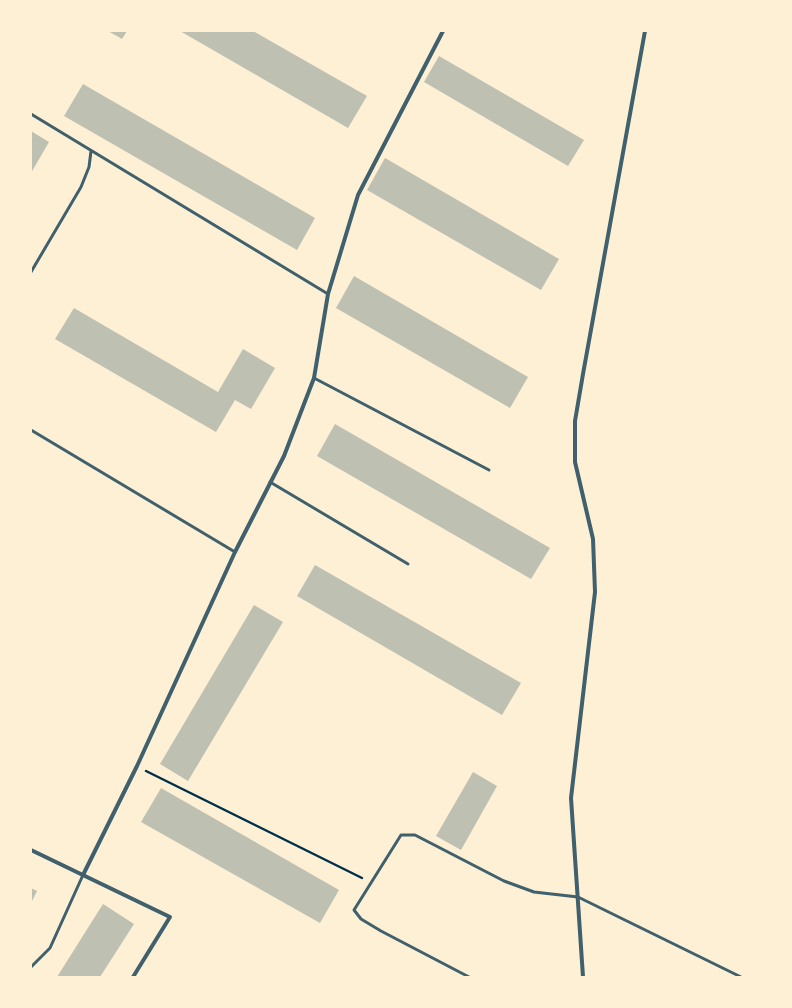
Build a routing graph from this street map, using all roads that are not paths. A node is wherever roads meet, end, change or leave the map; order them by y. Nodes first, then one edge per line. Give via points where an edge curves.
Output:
1 (443, 31) edge
2 (645, 31) edge
3 (31, 114) edge
4 (91, 151) junction
5 (31, 272) edge
6 (328, 294) junction
7 (314, 378) junction
8 (31, 430) edge
9 (489, 470) dead end
10 (270, 482) junction
11 (235, 552) junction
12 (408, 564) dead end
13 (31, 850) edge
14 (83, 875) junction
15 (578, 897) junction
16 (31, 966) edge
17 (133, 977) edge
18 (468, 977) edge
19 (583, 977) edge
20 (741, 977) edge

1 - 6 street via 358,195
2 - 15 street via 575,421 575,462 593,539 595,592 571,798
3 - 4 lane
4 - 5 lane via 89,167 81,186
4 - 6 lane
6 - 7 street
7 - 9 lane
7 - 10 street via 284,456
8 - 11 lane
10 - 11 street
10 - 12 lane
11 - 14 street via 137,766
13 - 14 street
14 - 16 lane via 50,948
14 - 17 street via 170,917
15 - 18 lane via 534,892 504,881 415,835 400,835 354,910 361,919 381,931
15 - 19 street
15 - 20 lane

